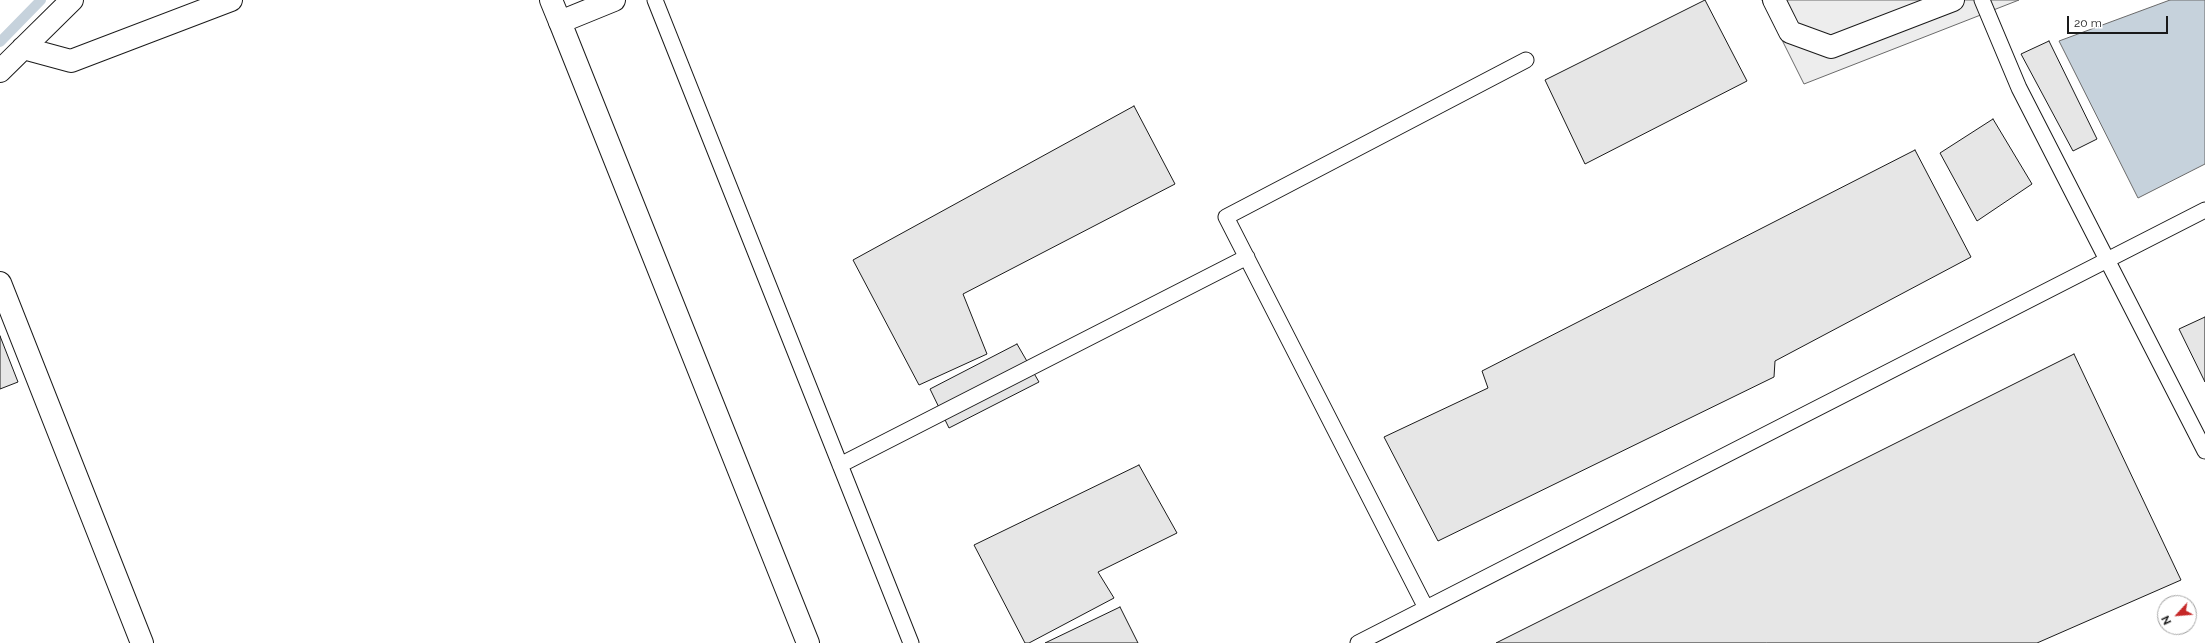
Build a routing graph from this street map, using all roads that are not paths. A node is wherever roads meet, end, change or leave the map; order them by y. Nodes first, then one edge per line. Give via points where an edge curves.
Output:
1 (72, 0) edge
2 (231, 0) edge
3 (550, 0) edge
4 (614, 0) edge
5 (655, 0) edge
6 (1774, 0) edge
7 (1953, 0) edge
8 (1982, 0) edge
9 (560, 22) junction
10 (23, 48) junction
11 (1526, 60) dead end
12 (0, 71) edge
13 (2205, 210) edge
14 (1247, 257) junction
15 (2107, 260) junction
16 (0, 283) edge
17 (2205, 451) edge
18 (840, 465) junction
19 (1426, 608) junction
20 (142, 643) edge
21 (808, 643) edge
22 (911, 643) edge
23 (1358, 643) edge

1 - 10 street
2 - 10 street via 71,61
3 - 9 street
4 - 9 street
5 - 18 lane
6 - 7 street via 1790,32 1831,47
8 - 15 lane via 2019,88
9 - 21 street
10 - 12 street
11 - 14 lane via 1226,217
13 - 15 lane
14 - 18 lane
14 - 19 lane
15 - 17 lane
15 - 19 lane
16 - 20 street
18 - 22 lane
19 - 23 lane

